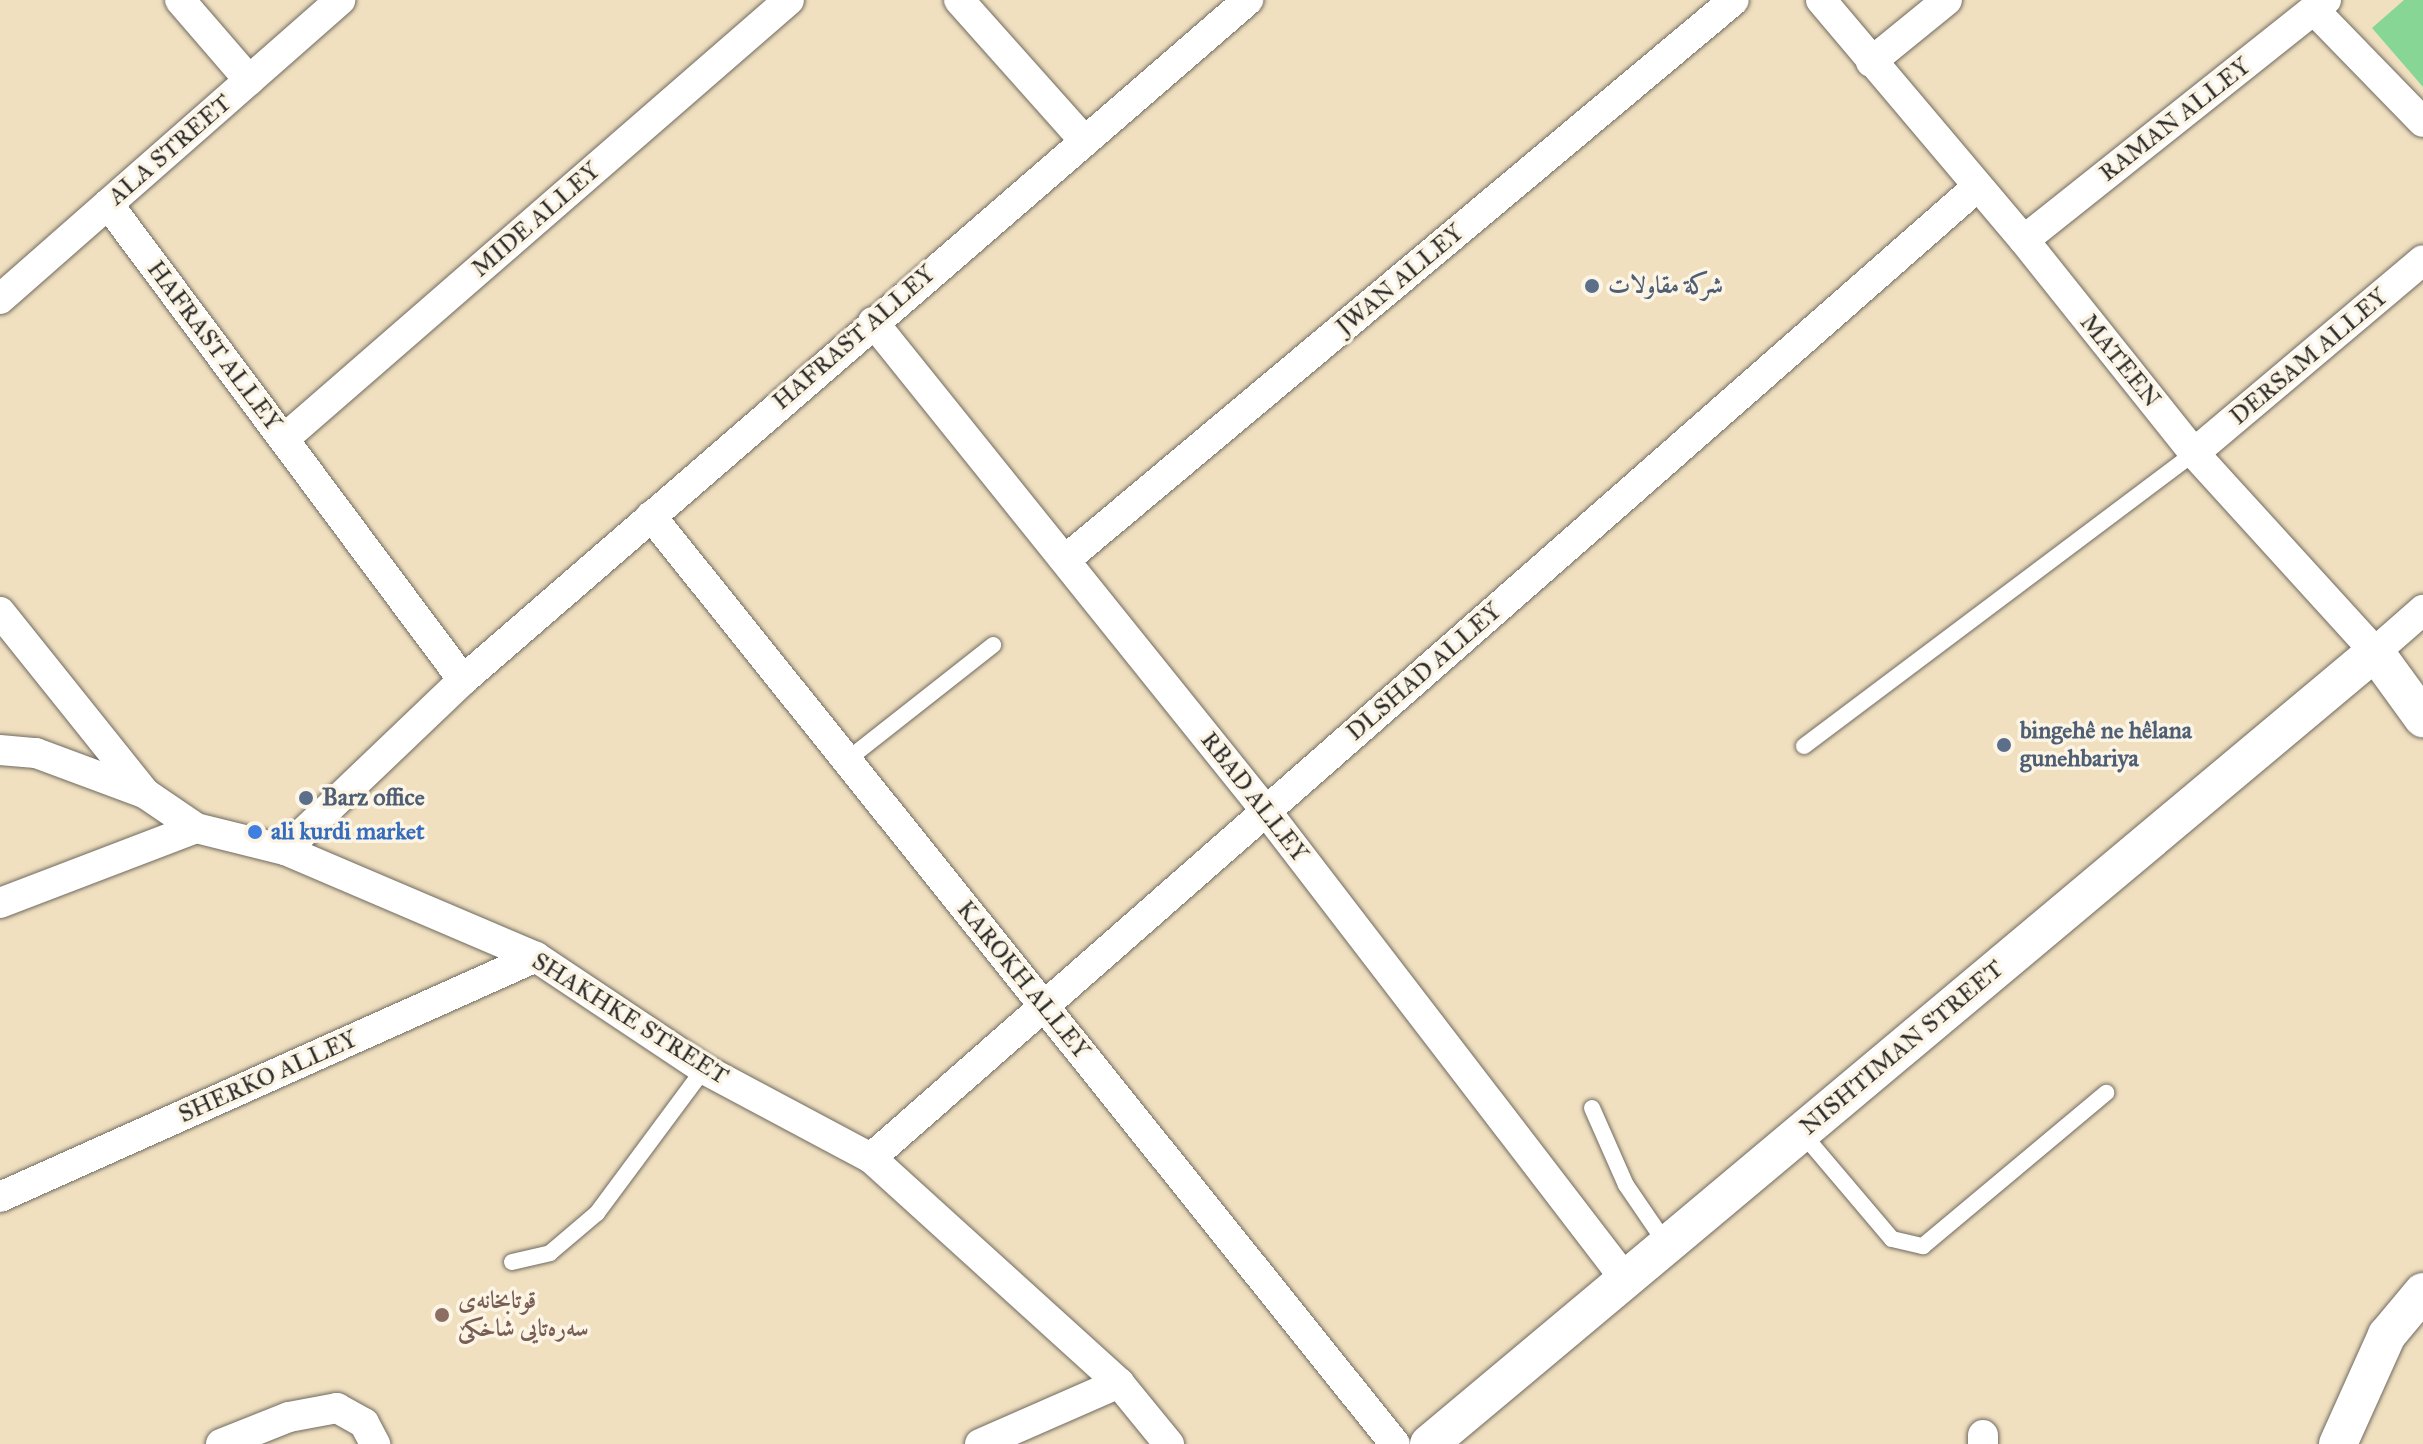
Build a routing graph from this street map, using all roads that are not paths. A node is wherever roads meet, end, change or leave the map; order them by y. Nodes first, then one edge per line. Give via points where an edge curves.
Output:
1 (180, 0) edge
2 (340, 0) edge
3 (789, 0) edge
4 (959, 0) edge
5 (1248, 0) edge
6 (1734, 0) edge
7 (1821, 0) edge
8 (1947, 0) edge
9 (2320, 5) edge
10 (1871, 62) junction
11 (249, 80) junction
12 (2423, 122) edge
13 (1083, 139) junction
14 (1978, 186) junction
15 (108, 204) junction
16 (2024, 240) junction
17 (2423, 260) edge
18 (0, 299) edge
19 (873, 322) junction
20 (284, 439) junction
21 (2194, 453) junction
22 (651, 516) junction
23 (1065, 560) junction
24 (2423, 610) edge
25 (0, 612) edge
26 (993, 645) dead end
27 (2375, 652) junction
28 (463, 680) junction
29 (2423, 718) edge
30 (1804, 746) dead end
31 (0, 750) edge
32 (847, 760) junction
33 (146, 794) junction
34 (1266, 811) junction
35 (196, 828) junction
36 (285, 850) junction
37 (0, 903) edge
38 (536, 957) junction
39 (1044, 1006) junction
40 (704, 1069) junction
41 (2106, 1093) dead end
42 (1592, 1108) dead end
43 (1801, 1132) junction
44 (871, 1158) junction
45 (0, 1197) edge
46 (1667, 1245) junction
47 (512, 1262) dead end
48 (1626, 1280) junction
49 (2423, 1292) edge
50 (1119, 1383) junction
51 (221, 1444) edge
52 (375, 1444) edge
53 (980, 1444) edge
54 (1169, 1444) edge
55 (1395, 1444) edge
56 (1429, 1444) edge
57 (2338, 1444) edge

1 - 11 street
2 - 11 street, ALA STREET
3 - 20 street, MIDE ALLEY
4 - 13 street
5 - 13 street, HAFRAST ALLEY
6 - 23 street, JWAN ALLEY
7 - 10 street, MATEEN
8 - 10 street
9 - 12 street
9 - 16 street, RAMAN ALLEY
10 - 14 street, MATEEN
11 - 15 street, ALA STREET
13 - 19 street, HAFRAST ALLEY
14 - 16 street, MATEEN
14 - 34 street, DLSHAD ALLEY
15 - 18 street, ALA STREET
15 - 20 street, HAFRAST ALLEY
16 - 21 street, MATEEN
17 - 21 street, DERSAM ALLEY
19 - 22 street, HAFRAST ALLEY
19 - 23 street, RBAD ALLEY
20 - 28 street, HAFRAST ALLEY
21 - 27 street, MATEEN
21 - 30 lane
22 - 28 street, HAFRAST ALLEY
22 - 32 street, KAROKH ALLEY
23 - 34 street, RBAD ALLEY
24 - 27 street
25 - 33 street
26 - 32 lane
27 - 29 street, MATEEN
27 - 43 street, NISHTIMAN STREET
28 - 36 street, HAFRAST ALLEY
31 - 33 street, SHAKHKE STREET via 36,753
32 - 39 street, KAROKH ALLEY
33 - 35 street, SHAKHKE STREET
34 - 39 street, DLSHAD ALLEY
34 - 48 street, RBAD ALLEY
35 - 36 street, SHAKHKE STREET
35 - 37 street
36 - 38 street, SHAKHKE STREET
38 - 40 street, SHAKHKE STREET
38 - 45 street, SHERKO ALLEY
39 - 44 street, DLSHAD ALLEY
39 - 55 street, KAROKH ALLEY
40 - 44 street, SHAKHKE STREET
40 - 47 lane via 597,1213 550,1253
41 - 43 lane via 1923,1246 1892,1239
42 - 46 lane via 1626,1185
43 - 46 street, NISHTIMAN STREET
44 - 50 street, SHAKHKE STREET
46 - 48 street, NISHTIMAN STREET
48 - 56 street, NISHTIMAN STREET
49 - 57 street via 2387,1335
50 - 53 street
50 - 54 street, SHAKHKE STREET
51 - 52 street via 289,1417 337,1408 364,1423

